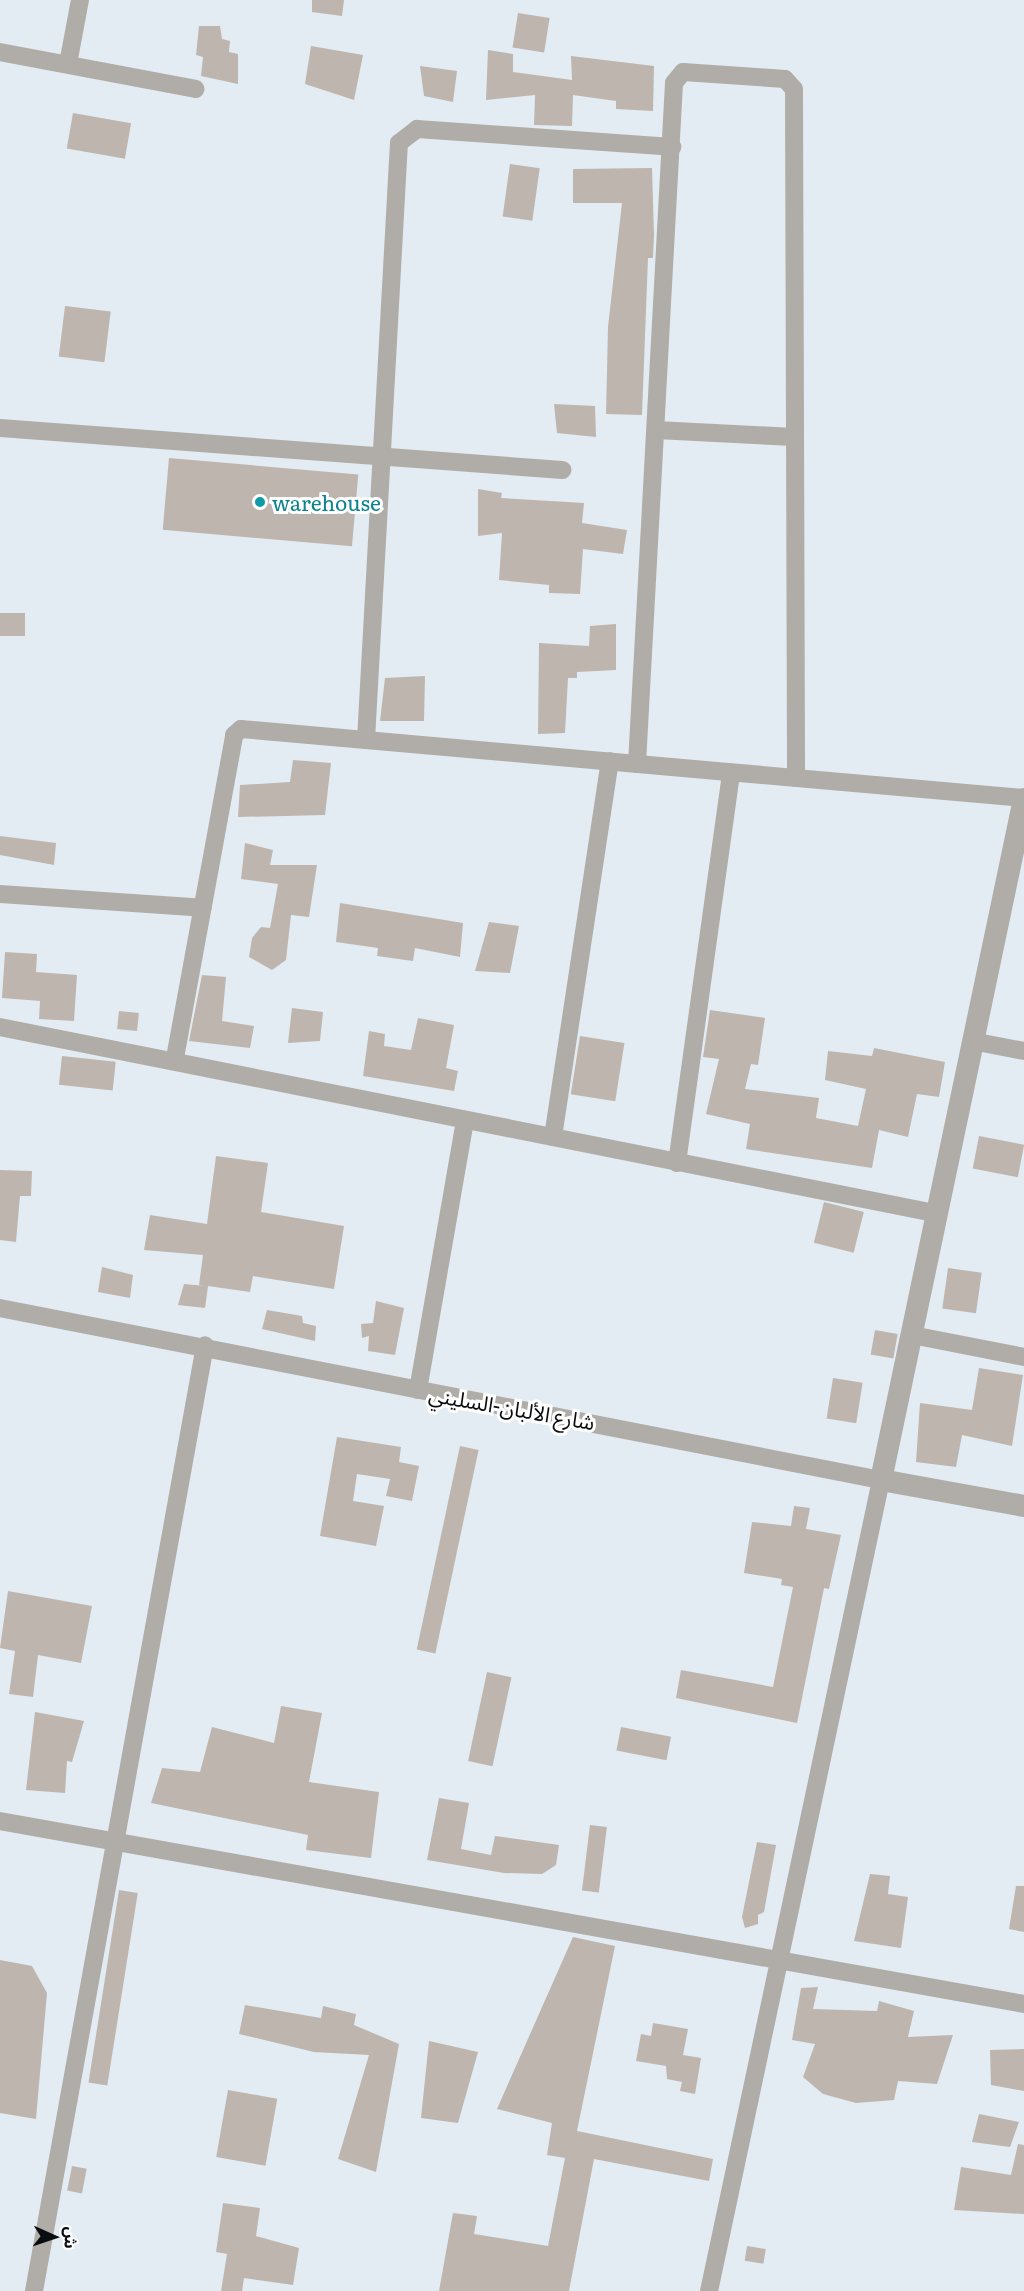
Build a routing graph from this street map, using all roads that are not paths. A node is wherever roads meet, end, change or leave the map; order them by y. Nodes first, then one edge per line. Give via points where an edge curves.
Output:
1 (80, 0) edge
2 (0, 52) edge
3 (68, 64) junction
4 (196, 89) dead end
5 (672, 147) junction
6 (0, 428) edge
7 (656, 430) junction
8 (794, 436) junction
9 (379, 457) junction
10 (562, 470) dead end
11 (366, 740) junction
12 (610, 761) junction
13 (637, 764) junction
14 (731, 773) junction
15 (796, 778) junction
16 (1024, 799) edge
17 (0, 894) edge
18 (203, 908) junction
19 (0, 1027) edge
20 (972, 1041) junction
21 (1024, 1051) edge
22 (176, 1058) junction
23 (465, 1120) junction
24 (553, 1137) junction
25 (677, 1163) junction
26 (934, 1213) junction
27 (0, 1308) edge
28 (912, 1335) junction
29 (205, 1345) junction
30 (1024, 1357) edge
31 (418, 1390) junction
32 (881, 1480) junction
33 (1024, 1506) edge
34 (0, 1821) edge
35 (119, 1843) junction
36 (780, 1959) junction
37 (1024, 2004) edge
38 (34, 2291) edge
39 (709, 2291) edge

1 - 3 street
2 - 3 street
3 - 4 street
5 - 7 street
5 - 8 street via 674,83 683,72 786,79 793,85
5 - 9 street via 408,132 396,152
6 - 9 street
7 - 8 street
7 - 13 street
8 - 15 street
9 - 10 street
9 - 11 street
11 - 12 street
11 - 18 street via 237,731
12 - 13 street
12 - 24 street
13 - 14 street
14 - 15 street
14 - 25 street
15 - 16 street
16 - 20 street
17 - 18 street
18 - 22 street
19 - 22 street
20 - 21 street
20 - 26 street
22 - 23 street
23 - 24 street
23 - 31 street
24 - 25 street
25 - 26 street
26 - 28 street
27 - 29 street, شارع الألبان-السليني
28 - 30 street
28 - 32 street
29 - 31 street, شارع الألبان-السليني
29 - 35 street
31 - 32 street, شارع الألبان-السليني
32 - 33 street, شارع الألبان-السليني
32 - 36 street
34 - 35 street
35 - 36 street
35 - 38 street
36 - 37 street
36 - 39 street

